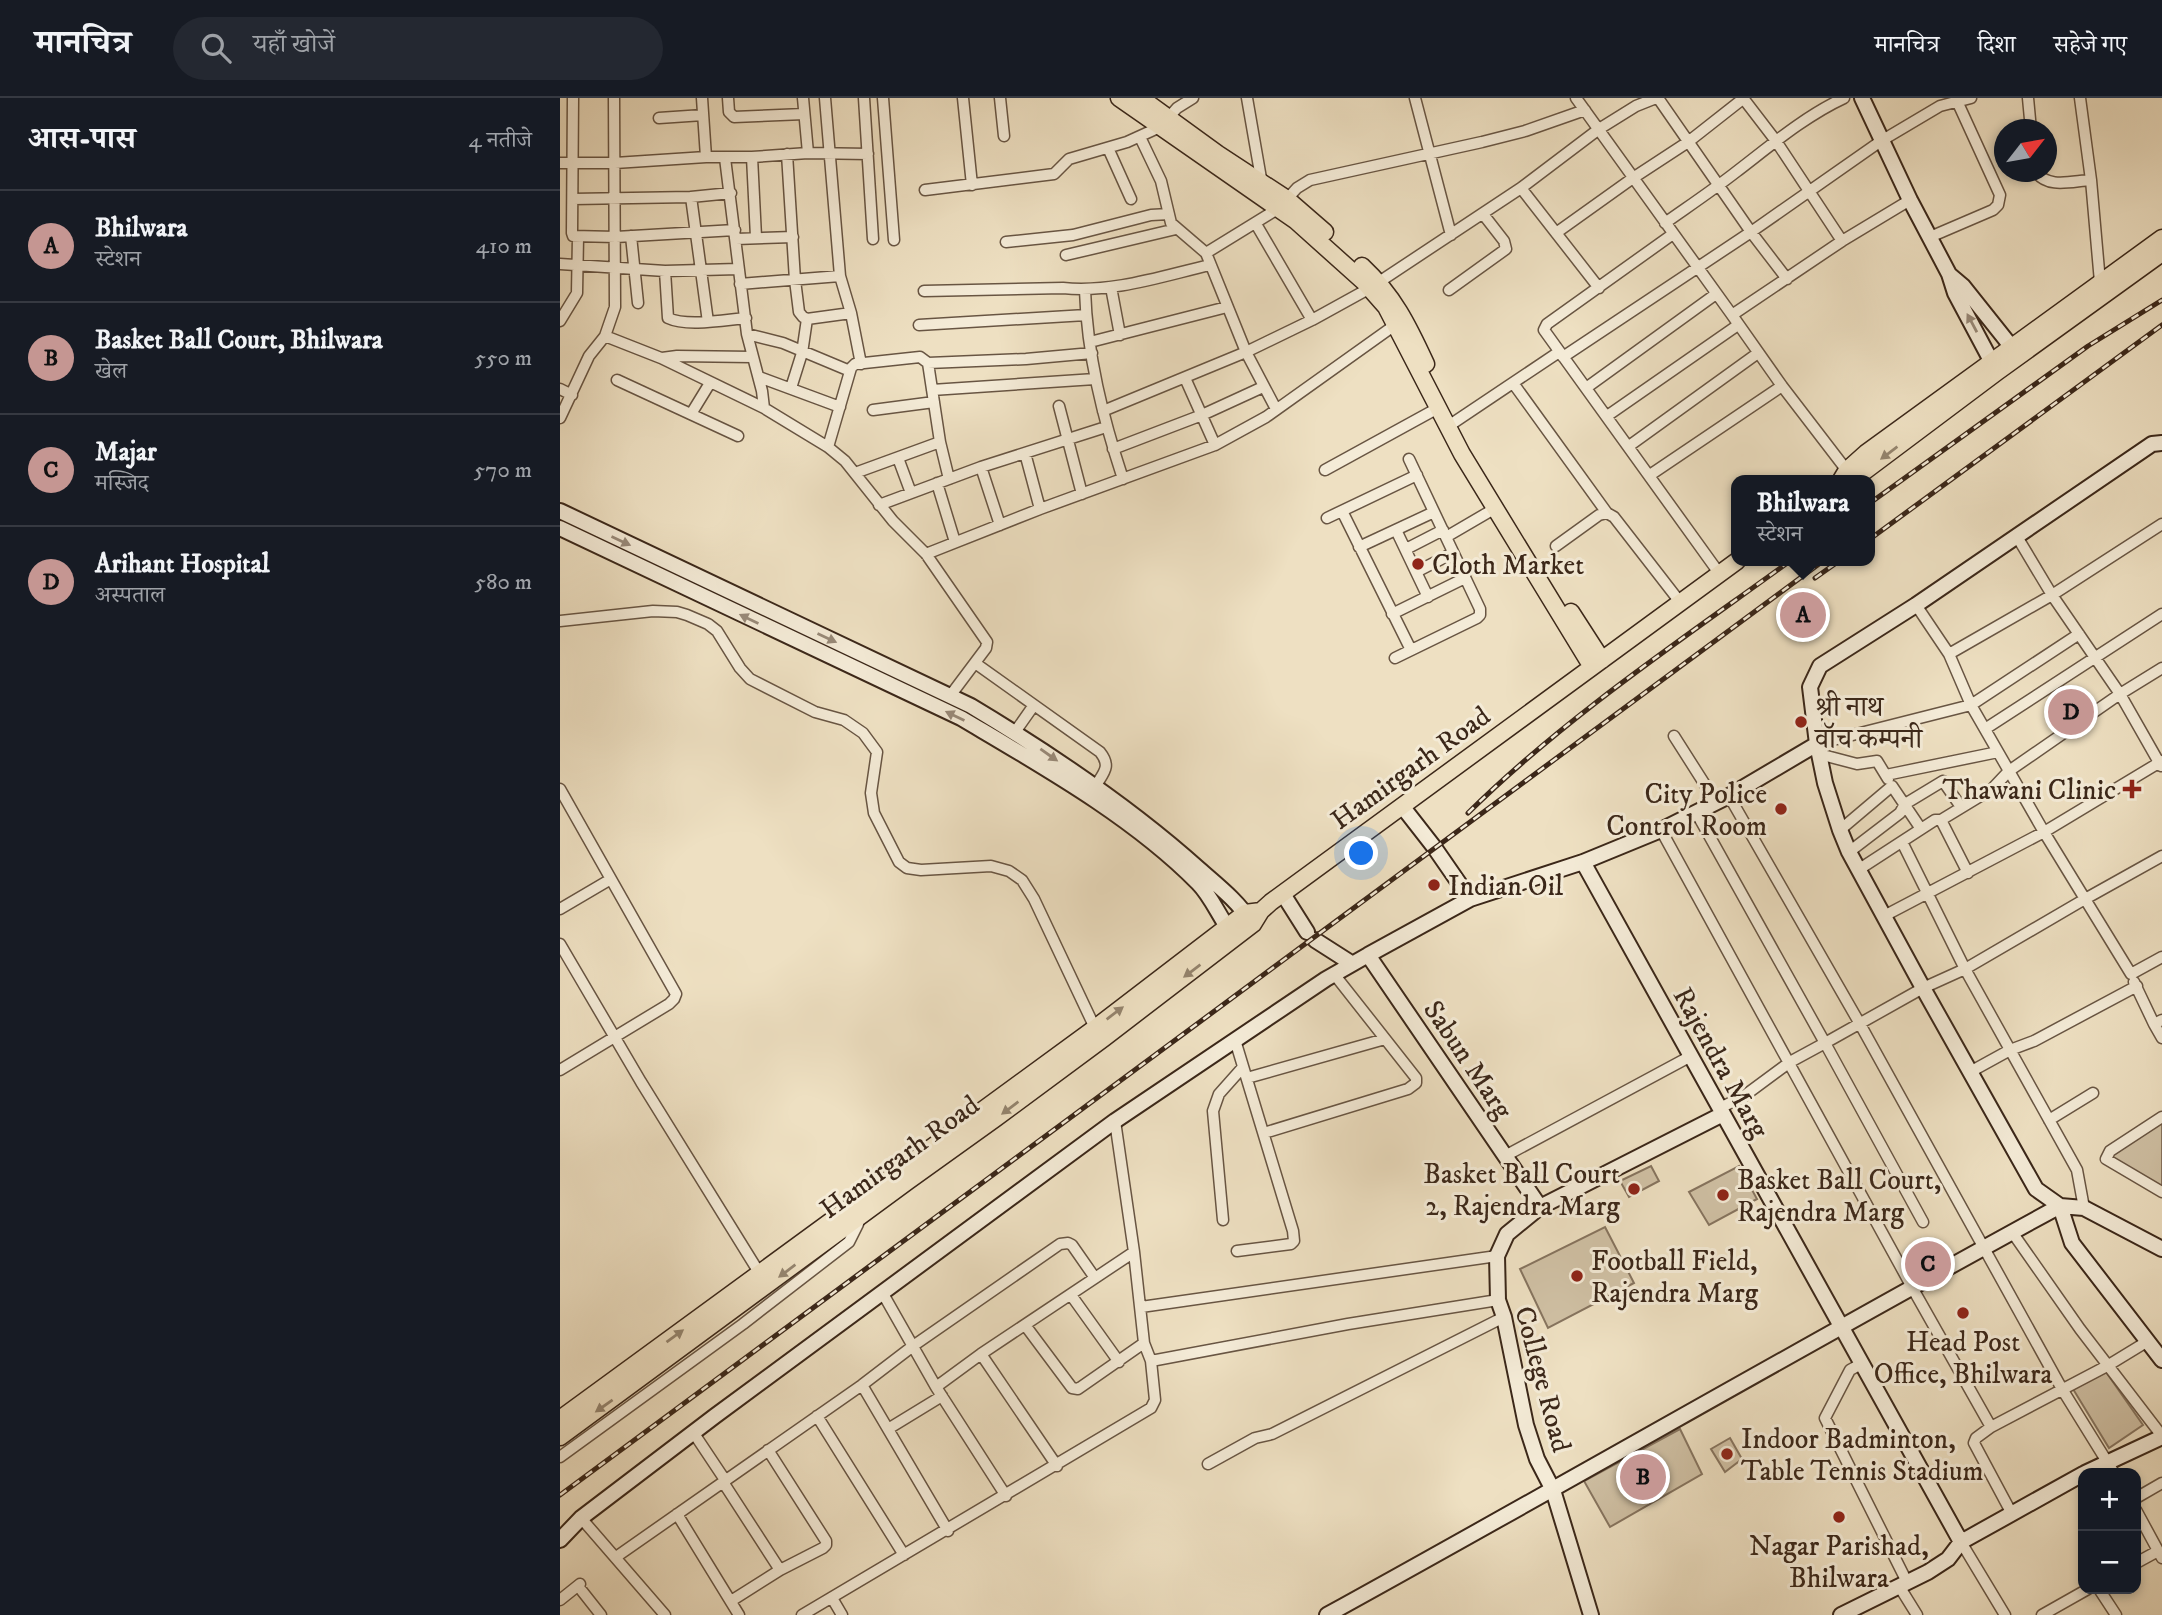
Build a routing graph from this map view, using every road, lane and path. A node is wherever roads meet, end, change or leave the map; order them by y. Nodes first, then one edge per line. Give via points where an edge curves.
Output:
1 (573, 98) edge
2 (614, 98) edge
3 (702, 98) edge
4 (728, 98) edge
5 (803, 98) edge
6 (825, 98) edge
7 (864, 98) edge
8 (883, 98) edge
9 (963, 98) edge
10 (1000, 98) edge
11 (1119, 98) edge
12 (1141, 98) edge
13 (1193, 98) edge
14 (1247, 98) edge
15 (1415, 98) edge
16 (1576, 98) edge
17 (1657, 98) edge
18 (1743, 98) edge
19 (1844, 98) edge
20 (1862, 98) edge
21 (2028, 98) edge
22 (2080, 98) edge
23 (1965, 99) edge
24 (1830, 101) edge
25 (1639, 102) edge
26 (1939, 102) edge
27 (1585, 110) junction
28 (804, 114) junction
29 (703, 115) junction
30 (659, 118) dead end
31 (2030, 119) edge
32 (1164, 122) junction
33 (1599, 129) junction
34 (1004, 136) dead end
35 (1140, 136) junction
36 (1776, 141) junction
37 (1881, 141) junction
38 (1688, 142) junction
39 (1108, 148) junction
40 (1430, 152) junction
41 (808, 153) junction
42 (787, 154) junction
43 (868, 154) junction
44 (831, 155) junction
45 (706, 157) junction
46 (752, 157) junction
47 (725, 158) junction
48 (560, 163) edge
49 (573, 163) junction
50 (615, 163) junction
51 (1633, 178) junction
52 (2091, 180) junction
53 (2048, 182) edge
54 (972, 185) junction
55 (1718, 186) junction
56 (1521, 188) junction
57 (925, 190) dead end
58 (1263, 191) junction
59 (1809, 191) junction
60 (731, 193) junction
61 (691, 197) junction
62 (573, 199) junction
63 (616, 200) junction
64 (1131, 200) dead end
65 (1910, 200) junction
66 (1283, 204) junction
67 (1169, 214) junction
68 (1483, 214) junction
69 (1665, 223) junction
70 (1256, 224) junction
71 (1176, 229) junction
72 (695, 232) junction
73 (1751, 232) junction
74 (1556, 233) junction
75 (735, 234) junction
76 (1673, 234) junction
77 (1451, 235) junction
78 (631, 236) junction
79 (578, 237) junction
80 (615, 237) junction
81 (756, 237) junction
82 (793, 237) junction
83 (1930, 237) junction
84 (2162, 238) edge
85 (873, 239) dead end
86 (894, 240) dead end
87 (1842, 241) junction
88 (1006, 242) dead end
89 (1206, 253) junction
90 (2162, 253) edge
91 (1066, 255) dead end
92 (560, 264) edge
93 (578, 265) junction
94 (1210, 265) junction
95 (1697, 268) junction
96 (615, 269) junction
97 (738, 269) junction
98 (635, 270) junction
99 (701, 270) junction
100 (665, 271) junction
101 (1949, 274) junction
102 (840, 276) junction
103 (1787, 279) junction
104 (795, 280) junction
105 (2100, 282) junction
106 (740, 284) junction
107 (1374, 285) junction
108 (1111, 287) junction
109 (1599, 288) junction
110 (1085, 290) junction
111 (1450, 290) dead end
112 (924, 291) dead end
113 (1716, 294) junction
114 (638, 303) dead end
115 (1227, 307) junction
116 (851, 313) junction
117 (1086, 315) junction
118 (1731, 315) junction
119 (746, 318) junction
120 (807, 319) junction
121 (1312, 320) junction
122 (560, 321) edge
123 (708, 322) junction
124 (919, 325) dead end
125 (1738, 325) junction
126 (1395, 326) junction
127 (747, 334) junction
128 (1120, 335) junction
129 (605, 336) junction
130 (1091, 347) junction
131 (1246, 352) junction
132 (2015, 352) junction
133 (802, 353) junction
134 (1758, 353) junction
135 (1561, 354) junction
136 (752, 357) junction
137 (661, 358) junction
138 (928, 363) junction
139 (861, 364) junction
140 (1994, 367) junction
141 (850, 372) junction
142 (758, 377) junction
143 (1185, 378) junction
144 (1095, 379) junction
145 (617, 380) dead end
146 (710, 383) junction
147 (1513, 383) junction
148 (1782, 386) junction
149 (1263, 387) junction
150 (560, 388) edge
151 (791, 388) junction
152 (1586, 388) junction
153 (932, 390) junction
154 (572, 395) junction
155 (934, 402) junction
156 (1059, 406) dead end
157 (840, 407) junction
158 (764, 408) junction
159 (1438, 408) junction
160 (1276, 409) junction
161 (873, 410) dead end
162 (1103, 411) junction
163 (691, 414) junction
164 (1202, 415) junction
165 (1607, 416) junction
166 (560, 418) edge
167 (1453, 423) junction
168 (1106, 427) junction
169 (738, 436) dead end
170 (1068, 439) junction
171 (940, 442) junction
172 (2162, 443) edge
173 (1215, 445) junction
174 (1629, 446) junction
175 (828, 447) junction
176 (1113, 449) junction
177 (1025, 453) junction
178 (898, 458) junction
179 (1409, 459) dead end
180 (981, 467) junction
181 (1325, 470) dead end
182 (855, 473) junction
183 (1417, 475) junction
184 (1650, 475) junction
185 (1847, 475) edge
186 (1851, 475) edge
187 (949, 479) junction
188 (1123, 479) junction
189 (937, 483) junction
190 (911, 493) junction
191 (1082, 495) junction
192 (879, 505) junction
193 (1040, 509) junction
194 (1494, 509) junction
195 (560, 511) edge
196 (1342, 511) junction
197 (1434, 512) junction
198 (1607, 513) junction
199 (1327, 518) dead end
200 (2162, 524) edge
201 (1000, 525) junction
202 (560, 528) edge
203 (1396, 530) junction
204 (1445, 533) junction
205 (2016, 536) junction
206 (955, 542) junction
207 (1556, 546) dead end
208 (1359, 547) junction
209 (1406, 548) junction
210 (1453, 552) junction
211 (926, 554) junction
212 (1731, 565) edge
213 (1416, 572) junction
214 (1719, 573) junction
215 (1465, 578) junction
216 (2052, 595) junction
217 (1428, 597) junction
218 (1680, 602) junction
219 (1916, 605) junction
220 (1392, 614) junction
221 (2162, 614) edge
222 (560, 621) edge
223 (2079, 634) junction
224 (1411, 650) junction
225 (1949, 654) junction
226 (1395, 658) dead end
227 (2096, 658) junction
228 (975, 663) junction
229 (1597, 663) junction
230 (2162, 668) edge
231 (2120, 694) junction
232 (950, 696) junction
233 (1034, 705) junction
234 (1971, 705) junction
235 (1985, 729) junction
236 (1015, 732) junction
237 (1674, 736) dead end
238 (1818, 749) junction
239 (1998, 752) junction
240 (2161, 764) edge
241 (2009, 771) junction
242 (1886, 775) junction
243 (1892, 786) junction
244 (1094, 787) junction
245 (560, 789) edge
246 (1723, 799) junction
247 (1905, 804) junction
248 (1402, 806) junction
249 (1961, 807) junction
250 (1696, 812) junction
251 (1941, 820) junction
252 (1921, 828) junction
253 (1661, 830) junction
254 (1840, 830) junction
255 (2044, 832) junction
256 (1902, 842) junction
257 (1849, 852) junction
258 (2162, 856) edge
259 (1583, 862) junction
260 (1858, 870) junction
261 (1968, 873) junction
262 (611, 879) junction
263 (1283, 894) junction
264 (1928, 894) junction
265 (1470, 899) junction
266 (2085, 899) junction
267 (560, 909) edge
268 (1253, 916) junction
269 (1884, 916) junction
270 (1231, 932) junction
271 (560, 944) edge
272 (1368, 955) junction
273 (2162, 957) edge
274 (1351, 963) junction
275 (1965, 969) junction
276 (1334, 974) junction
277 (2131, 974) junction
278 (2137, 986) junction
279 (1923, 988) junction
280 (2158, 1022) edge
281 (1860, 1024) junction
282 (1095, 1028) junction
283 (615, 1038) junction
284 (2162, 1038) edge
285 (1385, 1039) junction
286 (1235, 1040) junction
287 (1825, 1043) junction
288 (2010, 1050) junction
289 (1691, 1056) junction
290 (1790, 1062) junction
291 (1243, 1067) junction
292 (560, 1070) edge
293 (1970, 1072) junction
294 (1247, 1078) junction
295 (2093, 1093) dead end
296 (1722, 1111) junction
297 (2162, 1117) edge
298 (2049, 1120) junction
299 (1115, 1121) junction
300 (1264, 1133) junction
301 (1506, 1156) junction
302 (2162, 1192) edge
303 (2060, 1206) junction
304 (1540, 1207) junction
305 (2084, 1208) junction
306 (853, 1213) junction
307 (1223, 1220) dead end
308 (1923, 1222) dead end
309 (2012, 1232) junction
310 (1982, 1248) junction
311 (2162, 1249) edge
312 (1237, 1251) dead end
313 (1134, 1252) junction
314 (1497, 1256) junction
315 (760, 1274) junction
316 (1095, 1278) junction
317 (1913, 1289) junction
318 (882, 1292) junction
319 (1071, 1294) junction
320 (1498, 1300) junction
321 (1141, 1307) junction
322 (1504, 1317) junction
323 (1025, 1325) junction
324 (1840, 1326) junction
325 (2154, 1341) edge
326 (1144, 1343) junction
327 (913, 1346) junction
328 (981, 1354) junction
329 (2162, 1360) edge
330 (1151, 1361) junction
331 (1118, 1362) junction
332 (1861, 1364) junction
333 (2107, 1366) junction
334 (862, 1385) junction
335 (2062, 1389) junction
336 (939, 1392) junction
337 (817, 1416) junction
338 (560, 1419) edge
339 (1991, 1427) junction
340 (888, 1429) junction
341 (693, 1433) junction
342 (2162, 1436) edge
343 (560, 1437) edge
344 (768, 1450) junction
345 (560, 1457) edge
346 (1208, 1464) dead end
347 (1057, 1466) junction
348 (2110, 1468) edge
349 (2078, 1477) edge
350 (724, 1481) junction
351 (2162, 1483) edge
352 (1553, 1490) junction
353 (2141, 1495) edge
354 (1006, 1496) junction
355 (677, 1514) junction
356 (2012, 1514) junction
357 (581, 1518) junction
358 (2141, 1518) edge
359 (947, 1531) junction
360 (560, 1540) edge
361 (1961, 1542) junction
362 (2159, 1547) edge
363 (904, 1555) junction
364 (615, 1557) junction
365 (2141, 1560) edge
366 (780, 1570) junction
367 (1903, 1584) junction
368 (2079, 1594) edge
369 (2102, 1594) edge
370 (832, 1598) junction
371 (560, 1601) edge
372 (730, 1601) junction
373 (1864, 1610) edge
374 (601, 1615) edge
375 (665, 1615) edge
376 (739, 1615) edge
377 (802, 1615) edge
378 (842, 1615) edge
379 (1327, 1615) edge
380 (1591, 1615) edge
381 (1841, 1615) edge
382 (1917, 1615) edge
383 (2005, 1615) edge
384 (2042, 1615) edge
385 (2116, 1615) edge

1 - 49 street
2 - 50 street
3 - 29 street
4 - 28 street via 734,117
5 - 28 street
6 - 44 street
7 - 43 street
8 - 86 street
9 - 54 street
10 - 34 street
11 - 32 main road
12 - 32 main road
13 - 32 street
14 - 58 street
15 - 40 street
16 - 27 street
17 - 25 street
17 - 38 street
18 - 36 street
18 - 38 street
19 - 24 street
20 - 37 street
21 - 31 street
22 - 52 street
23 - 26 street
23 - 83 street via 2000,195 1998,205
24 - 36 street
25 - 33 street
26 - 37 street
27 - 33 street
27 - 40 street via 1525,131
28 - 41 street
29 - 30 street
29 - 45 street
32 - 35 street
32 - 58 main road
33 - 51 street
33 - 56 street
35 - 39 street
35 - 67 street via 1161,181
36 - 55 street
36 - 59 street
37 - 59 street
37 - 65 street
38 - 51 street
38 - 55 street
39 - 54 street via 1069,159 1048,176
39 - 64 street
40 - 66 street via 1310,180
40 - 77 street
41 - 42 street
41 - 44 street
42 - 46 street
42 - 82 street
43 - 44 street
43 - 85 street
44 - 102 street
45 - 47 street
45 - 50 street
46 - 47 street
46 - 81 street
47 - 60 street
48 - 49 street
49 - 50 street
49 - 62 street
50 - 63 street
51 - 69 street
51 - 74 street
52 - 53 street
52 - 105 street
54 - 57 street
55 - 69 street
55 - 73 street
56 - 68 street
56 - 74 street
58 - 66 main road
59 - 73 street
59 - 87 street
60 - 61 street
60 - 75 street
61 - 63 street
61 - 72 street
62 - 63 street
62 - 79 street via 572,233
63 - 80 street
65 - 83 street
65 - 87 street
66 - 70 street
66 - 107 main road via 1296,221
67 - 71 street
67 - 88 street via 1073,235
68 - 77 street
68 - 111 street via 1506,249
69 - 76 street
70 - 89 street
70 - 121 street
71 - 89 street
71 - 91 street
72 - 75 street
72 - 78 street
72 - 99 street
73 - 95 street
73 - 103 street
74 - 109 street
75 - 81 street
75 - 97 street
76 - 95 street
76 - 109 street
77 - 107 street
78 - 80 street
78 - 98 street
79 - 80 street
79 - 93 street
80 - 96 street
81 - 82 street
82 - 104 street
83 - 101 street
84 - 105 main road
87 - 103 street
89 - 94 street
90 - 132 main road
92 - 93 street
93 - 96 street
93 - 122 street via 577,293
94 - 108 street
94 - 115 street
95 - 113 street
95 - 135 street
96 - 98 street
96 - 129 street via 615,307
97 - 99 street
97 - 106 street
98 - 100 street
98 - 114 street
99 - 100 street
99 - 123 street
100 - 123 street via 668,318
101 - 132 street
140 -> 101 street
102 - 104 street
102 - 116 street
103 - 118 street
104 - 106 street
104 - 120 street via 799,312
105 - 132 main road
106 - 119 street
107 - 121 street
107 - 126 main road
107 - 167 main road via 1395,301
108 - 110 street
108 - 128 street
109 - 135 street via 1544,330
110 - 112 street
110 - 117 street
113 - 118 street
113 - 152 street
115 - 128 street
115 - 131 street
116 - 120 street
116 - 139 street
117 - 124 street
117 - 130 street
118 - 125 street
119 - 123 street
119 - 127 street
120 - 133 street
121 - 131 street
125 - 134 street
125 - 165 street
126 - 159 main road
126 - 160 street
127 - 133 street
127 - 136 street
128 - 130 street
129 - 137 street
129 - 154 street via 589,356
130 - 138 street via 1026,359
130 - 144 street
131 - 143 street
131 - 149 street
132 - 140 main road
133 - 141 street
133 - 151 street
134 - 148 street
134 - 174 street
135 - 147 street
135 - 152 street
136 - 137 street
136 - 142 street
137 - 146 street
138 - 139 street via 919,357
138 - 153 street
139 - 141 street via 855,364
140 - 186 main road via 1866,453
141 - 157 street
142 - 151 street
142 - 158 street
143 - 162 street
143 - 164 street
144 - 153 street
144 - 162 street
145 - 163 street
146 - 158 street
146 - 163 street
147 - 167 street
147 - 198 street
148 - 184 street
148 - 185 street
149 - 160 street
149 - 164 street
150 - 154 street
151 - 157 street
152 - 165 street
153 - 155 street
154 - 166 street
155 - 161 street
155 - 171 street
156 - 170 street
157 - 175 street
158 - 175 street
159 - 181 street
159 - 194 main road
160 - 173 street
162 - 168 street
163 - 169 street
164 - 173 street
164 - 176 street
165 - 174 street
167 - 229 main road
168 - 170 street
168 - 176 street
170 - 177 street
170 - 191 street
171 - 178 street
171 - 187 street
172 - 205 street via 2152,444
173 - 188 street
174 - 184 street
175 - 182 street
176 - 188 street
177 - 180 street
177 - 193 street
178 - 182 street
178 - 190 street
179 - 183 street
180 - 187 street
180 - 201 street
182 - 192 street
183 - 196 street
183 - 197 street
184 - 214 street
187 - 189 street
188 - 191 street
189 - 190 street
189 - 206 street
190 - 192 street
191 - 193 street
192 - 211 street
193 - 201 street
194 - 204 street
194 - 229 main road
195 -> 232 street
196 - 199 street
196 - 208 street
197 - 203 street
197 - 204 street
198 - 207 street
198 - 218 street
200 - 216 street
201 - 206 street
270 -> 202 street via 1201,886 1164,850 1021,753 961,718
203 - 208 street
203 - 209 street
204 - 209 street
204 - 210 street
205 - 216 street
205 - 219 street
206 - 211 street
208 - 220 street
209 - 213 street
210 - 213 street
210 - 215 street
211 - 228 street via 987,642
212 - 214 main road, Hamirgarh Road
213 - 217 street
214 - 218 main road, Hamirgarh Road
215 - 217 street
215 - 224 street via 1480,615
216 - 223 street
216 - 225 street
217 - 220 street
218 - 229 main road, Hamirgarh Road
219 - 225 street
219 - 238 street via 1820,666 1810,687
220 - 224 street
221 - 227 street
222 - 282 street via 653,611 687,615 718,631 750,679 816,712 844,720 863,733 877,752 874,813 899,862 921,870 991,866 1022,880
223 - 227 street
223 - 234 street
224 - 226 street
225 - 234 street
227 - 231 street
227 - 235 street
228 - 232 street
228 - 233 street
229 - 248 main road, Hamirgarh Road
230 - 231 street
231 - 240 street
231 - 241 street
232 - 236 street
233 - 236 street
233 - 244 street via 1107,760
234 - 235 street
234 - 238 street
235 - 239 street
236 -> 244 street
237 - 246 street
238 - 242 street via 1857,764 1877,761
238 - 246 street
238 - 254 street
239 - 241 street
239 - 242 street
240 - 255 street
241 - 249 street via 1992,789
241 - 255 street
242 - 243 street
243 - 247 street
243 - 254 street
244 - 268 street via 1139,818
245 - 262 street
246 - 250 street
246 - 281 street
247 - 249 street via 1943,781
247 - 252 street
247 - 257 street via 1900,813
248 - 263 main road, Hamirgarh Road
248 - 265 street
249 - 251 street
250 - 253 street
250 - 287 street
251 - 252 street
251 - 261 street
252 - 256 street
253 - 259 street
253 - 290 street
254 - 257 street
255 - 261 street
255 - 266 street
256 - 260 street
256 - 264 street
257 - 260 street
258 - 266 street
259 - 265 street
259 - 289 street, Rajendra Marg
260 - 269 street
261 - 264 street
262 - 267 street
262 - 283 street via 676,994 669,1004
263 - 268 main road, Hamirgarh Road
263 - 274 street via 1311,936
264 - 269 street
264 - 275 street
265 - 272 street
266 - 275 street
266 - 277 street
268 - 270 main road, Hamirgarh Road
269 - 279 street
282 -> 270 main road, Hamirgarh Road
270 -> 306 main road, Hamirgarh Road via 1093,1046
271 - 283 street
272 - 274 street
272 - 301 street, Sabun Marg
273 - 277 street
274 - 276 street
275 - 279 street
275 - 288 street
276 - 285 street
276 - 286 street
277 - 278 street
278 - 280 street
278 - 288 street
279 - 281 street
279 - 293 street
280 - 284 street
281 - 287 street
281 - 310 street
282 - 306 main road, Hamirgarh Road
283 - 292 street
283 - 315 street
285 - 294 street
285 - 300 street via 1416,1083
286 - 291 street
286 - 299 street
287 - 290 street
287 - 308 street
288 - 293 street
288 - 298 street
289 - 296 street, Rajendra Marg
289 - 301 street
290 - 296 street
290 - 317 street
291 - 294 street
291 - 307 street via 1219,1094 1213,1111
293 - 303 street via 2036,1189
294 - 300 street
295 - 298 street
296 - 304 street
296 - 324 street, Rajendra Marg
297 - 302 street via 2106,1159
298 - 305 street via 2077,1170
299 - 313 street
299 - 318 street
300 - 312 street via 1294,1241
301 - 304 street, Sabun Marg
303 - 305 street
303 - 309 street
303 - 325 street via 2072,1243
304 - 314 street via 1507,1234
305 - 311 street
306 - 315 main road, Hamirgarh Road
306 -> 343 main road, Hamirgarh Road
306 - 345 street via 856,1231 849,1242
309 - 310 street
309 - 333 street
310 - 317 street
310 - 335 street
313 - 316 street
313 - 321 street
314 - 320 street, College Road
314 - 321 street
338 -> 315 main road, Hamirgarh Road
316 - 319 street
316 - 327 street via 1072,1245 1060,1244
317 - 324 street
317 - 339 street
318 - 327 street
318 - 341 street
319 - 323 street
319 - 331 street
320 - 322 street, College Road
320 - 330 street
321 - 326 street
322 - 346 street
322 - 352 street, College Road via 1526,1425
323 - 328 street
323 - 331 street via 1072,1388 1083,1387
324 - 332 street, Rajendra Marg
324 - 352 street
325 - 329 street
325 - 333 street
326 - 330 street
326 - 331 street
327 - 334 street
327 - 336 street
328 - 336 street
328 - 347 street
330 - 347 street via 1156,1400 1149,1411
332 - 361 street, Rajendra Marg
332 - 367 street via 1850,1370 1825,1418
333 - 335 street
333 - 342 street
334 - 337 street
334 - 340 street
335 - 339 street
335 - 348 street
336 - 340 street
336 - 354 street
337 - 344 street
337 - 363 street
339 - 356 street via 1974,1443
340 - 359 street
341 - 350 street
341 - 357 street
342 - 348 street
344 - 350 street
344 - 366 street via 826,1541 823,1548
347 - 354 street
349 - 356 street
350 - 355 street
350 - 366 street
351 - 353 street
352 - 379 street
352 - 380 street, College Road
354 - 359 street
355 - 364 street
355 - 372 street
356 - 361 street
357 - 360 street
357 - 364 street
358 - 362 street
359 - 363 street
361 - 367 street via 1948,1559
361 - 383 street, Rajendra Marg
362 - 365 street
363 - 370 street
364 - 375 street
366 - 372 street
367 - 373 street
367 - 382 street
368 - 384 street
369 - 385 street
370 - 377 street
370 - 378 street
371 - 374 street via 581,1587
372 - 376 street
373 - 381 street

